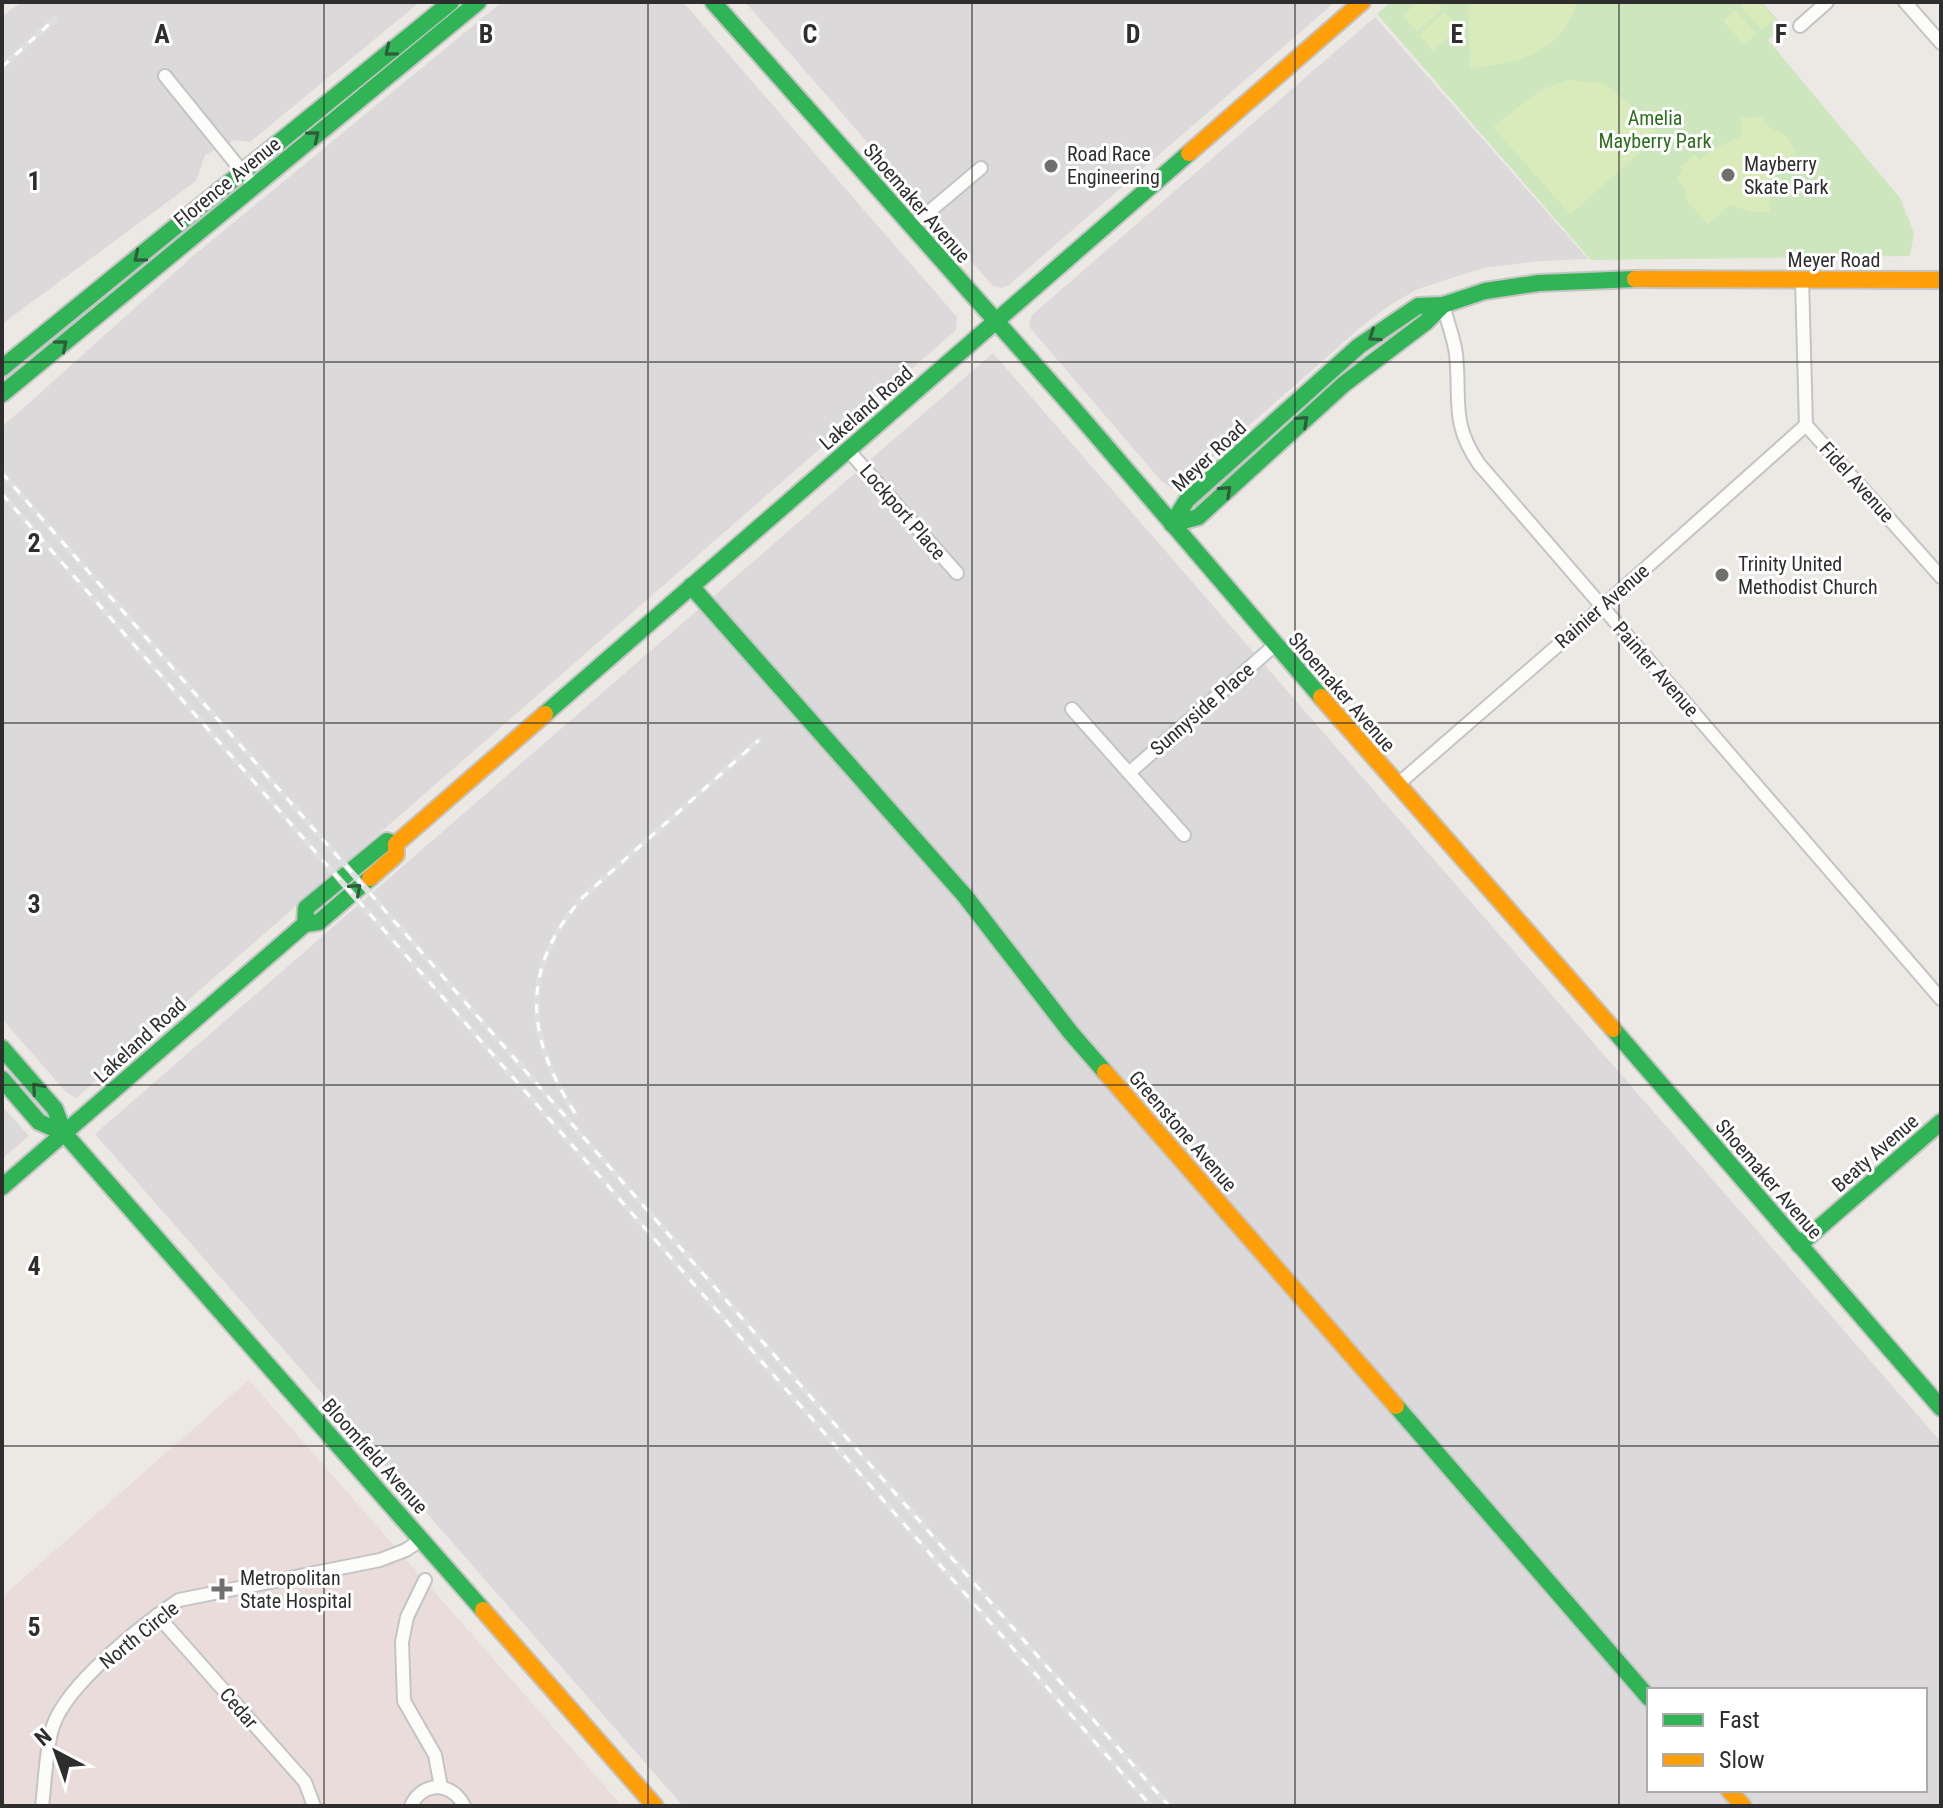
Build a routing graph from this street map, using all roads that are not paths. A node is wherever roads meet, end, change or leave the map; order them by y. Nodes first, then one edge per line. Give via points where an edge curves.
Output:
1 (451, 2) edge
2 (713, 2) edge
3 (1362, 2) edge
4 (1827, 2) edge
5 (1905, 2) edge
6 (467, 5) edge
7 (1800, 26) dead end
8 (1941, 43) edge
9 (165, 76) dead end
10 (981, 168) dead end
11 (242, 172) junction
12 (254, 186) junction
13 (911, 227) junction
14 (1802, 279) junction
15 (1941, 280) edge
16 (1443, 305) junction
17 (995, 322) junction
18 (2, 368) edge
19 (1320, 379) junction
20 (2, 394) edge
21 (1332, 395) junction
22 (1806, 425) junction
23 (848, 450) junction
24 (1172, 524) junction
25 (957, 573) dead end
26 (1941, 577) edge
27 (691, 586) junction
28 (1602, 607) junction
29 (1275, 645) junction
30 (1072, 709) dead end
31 (1129, 773) junction
32 (1397, 785) junction
33 (1184, 835) dead end
34 (1941, 999) edge
35 (2, 1048) edge
36 (2, 1079) edge
37 (1941, 1122) edge
38 (64, 1133) junction
39 (2, 1187) edge
40 (1799, 1245) junction
41 (1941, 1408) edge
42 (422, 1539) junction
43 (425, 1580) dead end
44 (157, 1615) junction
45 (1647, 1696) edge
46 (441, 1787) junction
47 (42, 1806) edge
48 (314, 1806) edge
49 (411, 1806) edge
50 (464, 1806) edge
51 (655, 1806) edge

1 -> 11 main road, Florence Avenue
2 - 13 main road, Shoemaker Avenue
3 - 17 main road, Lakeland Road
4 - 7 street
5 - 8 street
12 -> 6 main road, Florence Avenue
9 - 11 street
10 - 13 street
11 - 12 street
11 -> 18 main road, Florence Avenue
20 -> 12 main road, Florence Avenue
13 - 17 main road, Shoemaker Avenue
14 - 15 main road, Meyer Road
14 - 16 main road, Meyer Road via 1539,283 1485,291
14 - 22 street, Fidel Avenue
16 -> 19 main road, Meyer Road via 1418,306
16 - 21 main road, Meyer Road via 1429,322
16 - 28 street, Painter Avenue via 1456,354 1457,411 1471,452
17 - 23 main road, Lakeland Road
17 - 24 main road, Shoemaker Avenue
19 - 21 main road
19 - 24 main road, Meyer Road via 1187,500
24 -> 21 main road, Meyer Road via 1198,517
22 - 26 street, Fidel Avenue
22 - 28 street, Rainier Avenue
23 - 25 street, Lockport Place
23 - 27 main road, Lakeland Road
24 - 29 main road, Shoemaker Avenue
27 - 38 main road, Lakeland Road via 396,844 387,841 306,908 305,924
27 - 45 main road, Greenstone Avenue via 965,896 1071,1033
28 - 32 street, Rainier Avenue
28 - 34 street, Painter Avenue
29 - 31 street, Sunnyside Place
29 - 32 main road, Shoemaker Avenue
30 - 31 street
31 - 33 street
32 - 40 main road, Shoemaker Avenue
38 -> 35 main road, Bloomfield Avenue via 55,1109
36 - 38 main road, Bloomfield Avenue via 39,1122
37 - 40 main road, Beaty Avenue
38 - 39 main road, Lakeland Road
38 - 42 main road, Bloomfield Avenue
40 - 41 main road, Shoemaker Avenue
42 - 44 street, North Circle via 380,1560 179,1600
42 - 51 main road, Bloomfield Avenue
43 - 46 street via 407,1617 402,1642 404,1701 435,1755
44 - 47 street, North Circle via 71,1691 52,1726
44 - 48 street, Cedar via 305,1782
46 - 49 street via 424,1790
46 - 50 street via 458,1795

